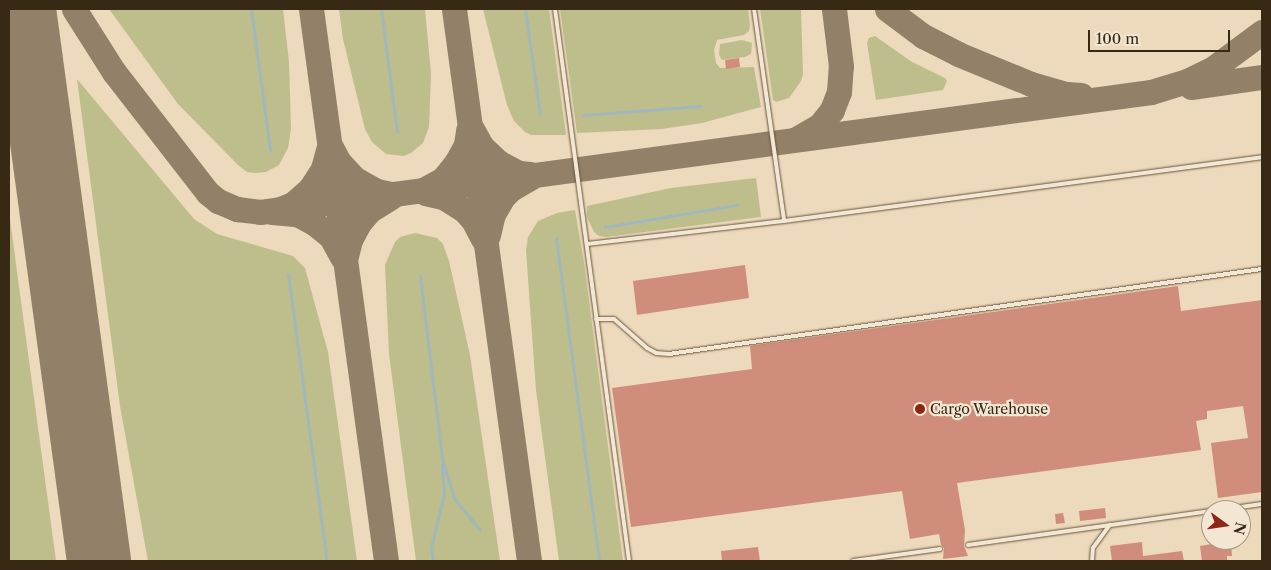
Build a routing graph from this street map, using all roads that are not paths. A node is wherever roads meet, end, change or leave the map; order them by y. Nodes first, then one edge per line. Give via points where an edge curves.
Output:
1 (555, 9) edge
2 (754, 9) edge
3 (1262, 157) edge
4 (784, 221) junction
5 (587, 244) junction
6 (1262, 269) edge
7 (596, 319) junction
8 (1201, 512) edge
9 (1110, 525) junction
10 (968, 545) dead end
11 (940, 549) dead end
12 (628, 561) edge
13 (853, 561) edge
14 (1092, 561) edge

1 - 5 lane
2 - 4 lane
3 - 4 lane
4 - 5 lane
5 - 7 lane
6 - 7 lane via 668,354 646,348 614,320
7 - 12 lane
8 - 9 lane
9 - 10 lane
9 - 14 lane via 1093,548
11 - 13 lane

